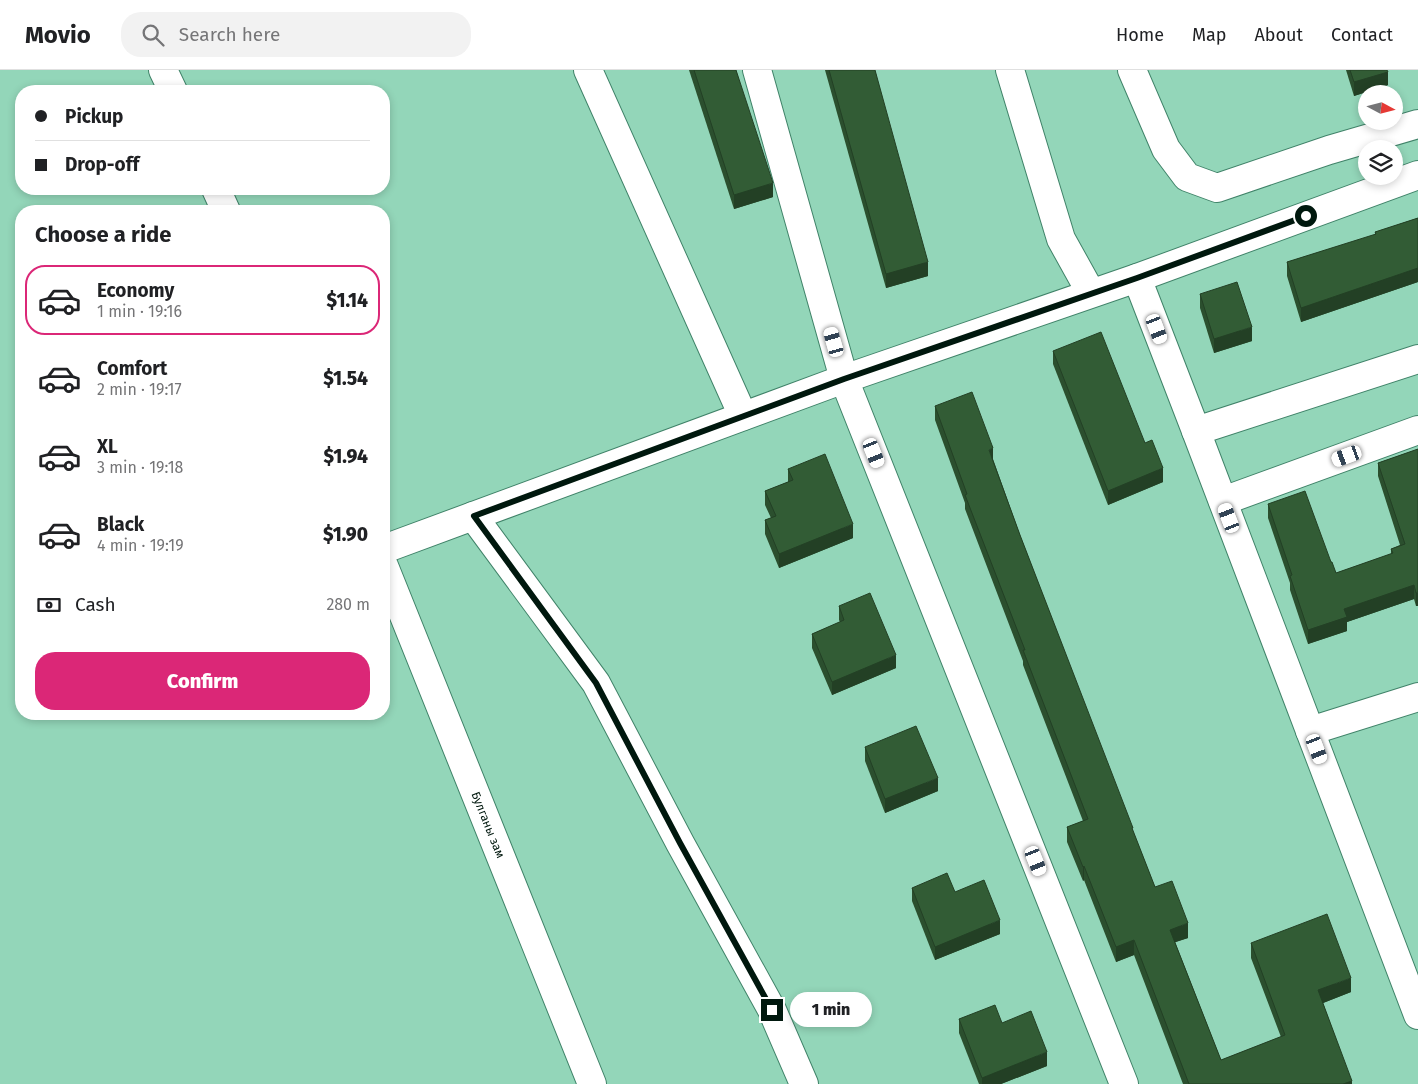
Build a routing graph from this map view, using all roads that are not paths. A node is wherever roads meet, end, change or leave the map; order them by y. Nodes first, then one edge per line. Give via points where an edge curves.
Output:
1 (163, 70) edge
2 (588, 70) edge
3 (758, 70) edge
4 (1010, 70) edge
5 (1132, 70) edge
6 (170, 85) edge
7 (1418, 124) edge
8 (1418, 175) edge
9 (1137, 278) junction
10 (1091, 293) junction
11 (1418, 359) edge
12 (844, 379) junction
13 (743, 416) junction
14 (1418, 430) edge
15 (1196, 431) junction
16 (1222, 501) junction
17 (474, 516) junction
18 (390, 547) edge
19 (390, 581) edge
20 (1418, 697) edge
21 (1310, 731) junction
22 (1418, 1015) edge
23 (592, 1084) edge
24 (804, 1084) edge
25 (1124, 1084) edge

1 - 6 main road
2 - 13 main road
3 - 12 main road
4 - 10 main road via 1061,239
5 - 7 main road via 1166,149 1187,177 1217,188
8 - 9 main road
9 - 10 main road
9 - 15 main road
10 - 12 main road
11 - 15 main road
12 - 13 main road
12 - 25 main road
13 - 17 main road
14 - 16 main road
15 - 16 main road
16 - 21 main road
17 - 18 main road
17 - 24 main road via 596,683 772,1010
19 - 23 main road, Булганы зам
20 - 21 main road
21 - 22 main road

